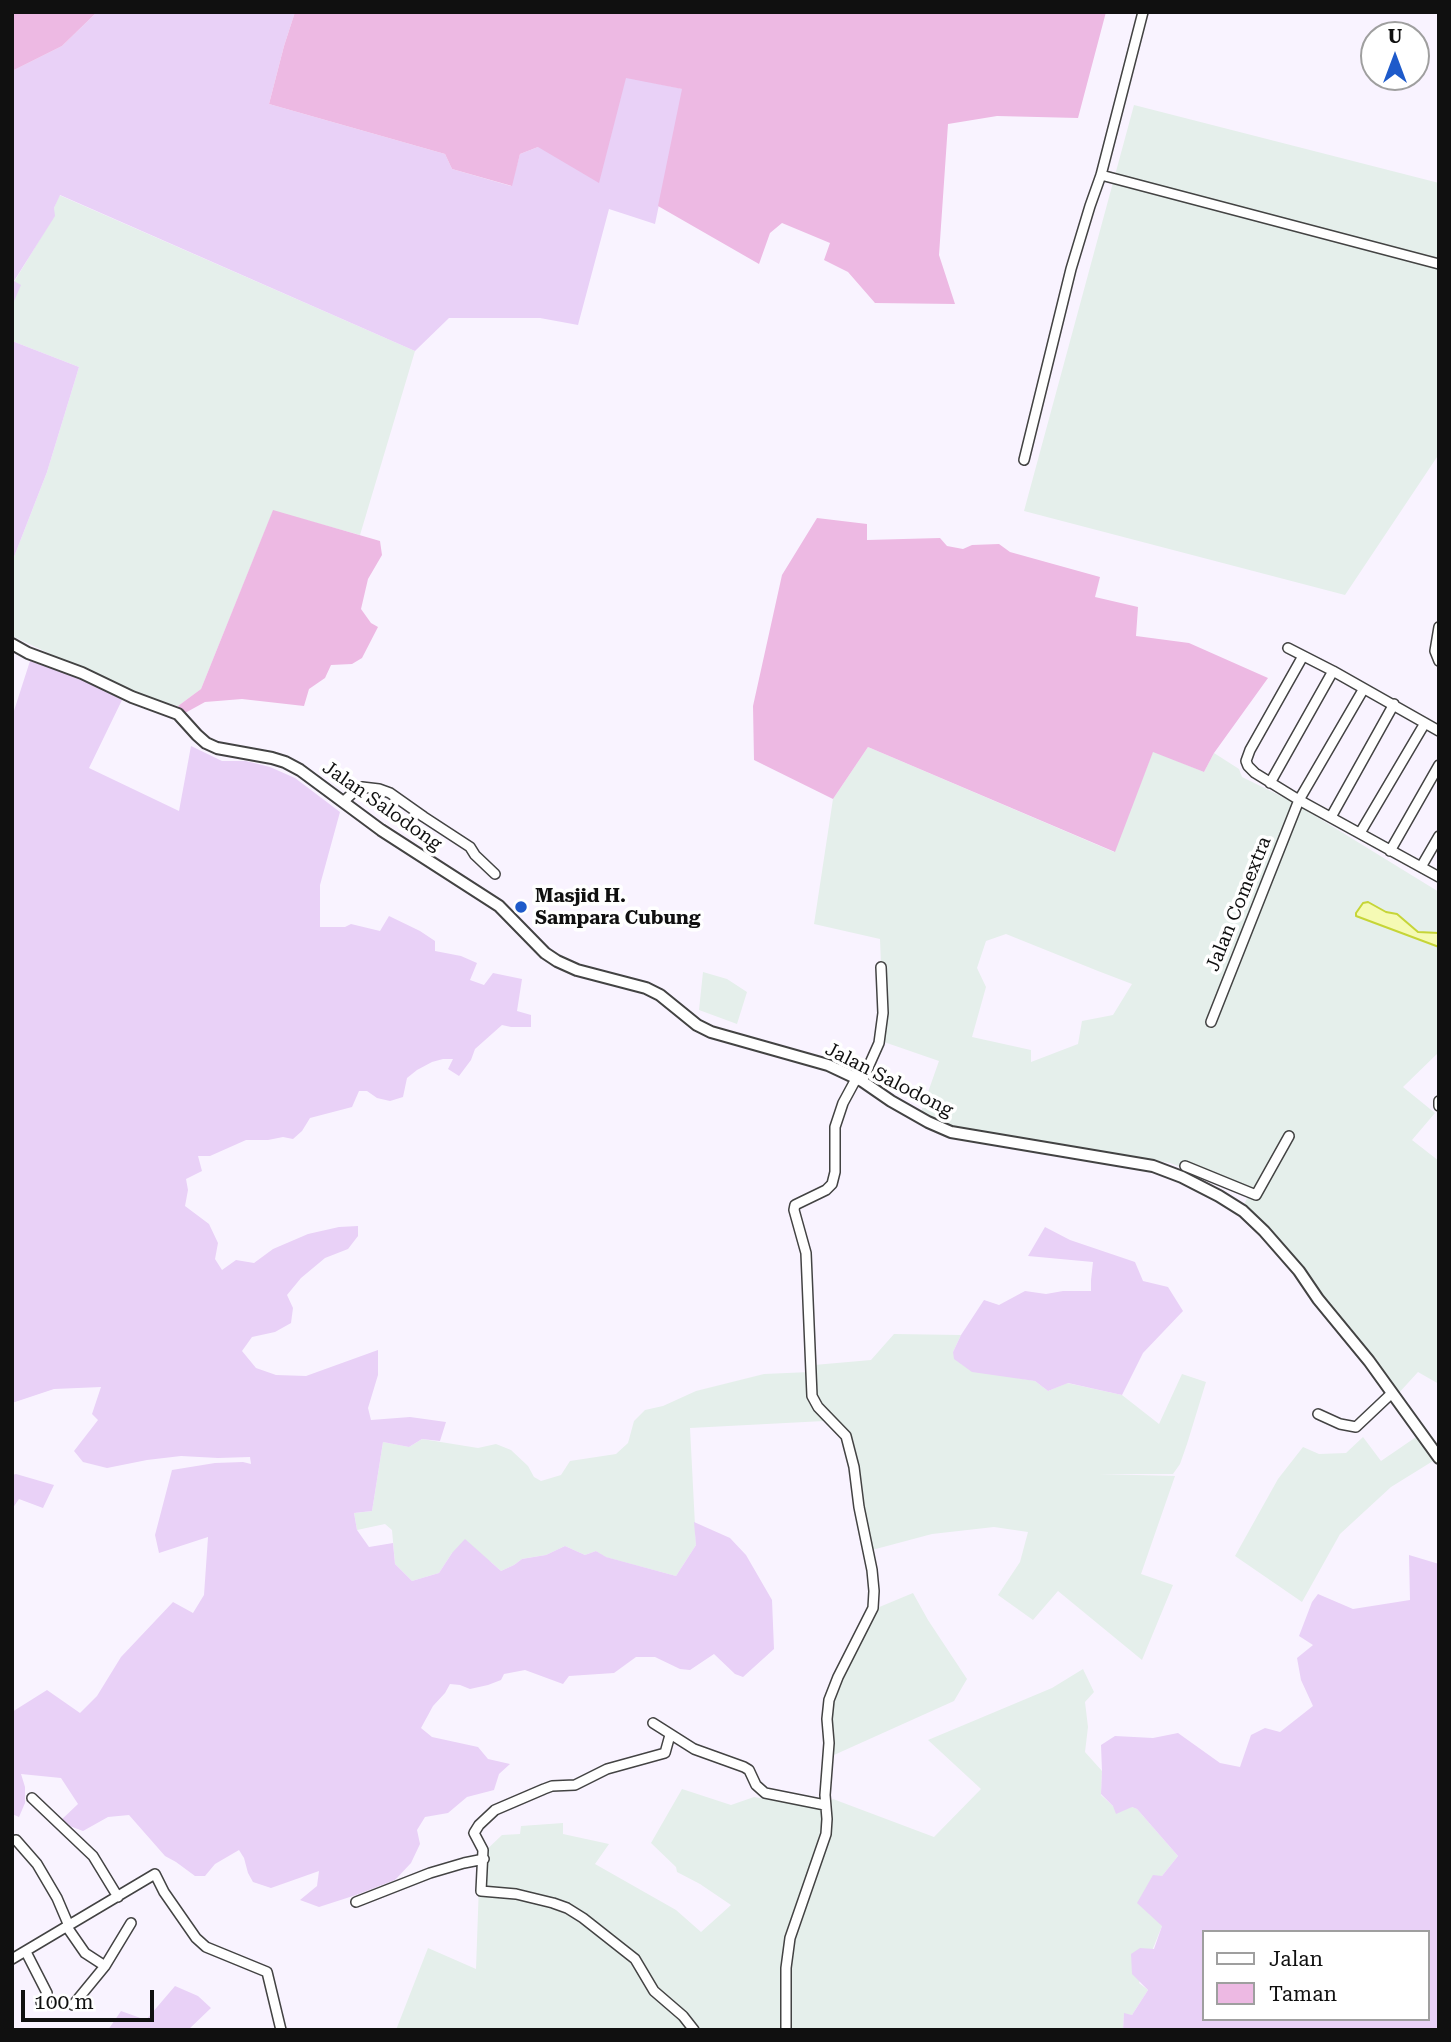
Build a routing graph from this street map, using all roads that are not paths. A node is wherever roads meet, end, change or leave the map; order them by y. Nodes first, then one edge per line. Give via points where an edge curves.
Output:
1 (1143, 12) edge
2 (1101, 175) junction
3 (1439, 264) edge
4 (1024, 460) dead end
5 (1439, 627) edge
6 (12, 645) edge
7 (1289, 649) dead end
8 (1303, 656) junction
9 (1439, 661) edge
10 (1334, 671) junction
11 (1363, 690) junction
12 (1394, 704) junction
13 (1425, 723) junction
14 (1439, 731) edge
15 (1439, 765) edge
16 (1270, 783) junction
17 (1299, 800) junction
18 (343, 802) junction
19 (1331, 817) junction
20 (1360, 833) junction
21 (1439, 836) edge
22 (1390, 851) junction
23 (1421, 867) junction
24 (495, 874) dead end
25 (1439, 877) edge
26 (881, 967) dead end
27 (1210, 1022) dead end
28 (859, 1080) junction
29 (1439, 1101) edge
30 (1439, 1107) edge
31 (1289, 1136) dead end
32 (1185, 1166) dead end
33 (1392, 1393) junction
34 (1318, 1414) dead end
35 (1439, 1458) edge
36 (653, 1723) dead end
37 (670, 1735) junction
38 (32, 1798) dead end
39 (825, 1805) junction
40 (16, 1840) dead end
41 (484, 1859) junction
42 (118, 1897) junction
43 (356, 1902) dead end
44 (131, 1923) dead end
45 (68, 1926) junction
46 (26, 1952) junction
47 (12, 1959) edge
48 (105, 1966) junction
49 (41, 2003) dead end
50 (73, 2005) dead end
51 (281, 2030) edge
52 (694, 2030) edge
53 (786, 2030) edge

1 - 2 street
2 - 3 street
2 - 4 street via 1071,269
5 - 9 street via 1435,650
6 - 18 street, Jalan Salodong via 178,714 217,748 285,762
7 - 8 street
8 - 10 street
8 - 16 street via 1247,756 1248,766
10 - 11 street
10 - 16 street
11 - 12 street
11 - 17 street, Jalan Comextra
12 - 13 street
12 - 19 street
13 - 14 street
13 - 20 street
15 - 22 street
16 - 17 street
17 - 19 street
17 - 27 street, Jalan Comextra
18 - 24 street via 362,787 390,793 470,847
18 - 28 street, Jalan Salodong via 499,906 557,961 646,988 711,1032 828,1065
19 - 20 street
20 - 22 street
21 - 23 street
22 - 23 street
23 - 25 street
26 - 28 street via 879,1043
28 - 33 street, Jalan Salodong via 951,1132 1153,1166 1219,1196 1243,1211 1299,1271
28 - 39 street via 843,1103 835,1127 832,1184 794,1210 806,1253 812,1396 846,1436 874,1591 873,1608 829,1700
29 - 30 street
31 - 32 street via 1256,1195
33 - 34 street via 1356,1427
33 - 35 street, Jalan Salodong
36 - 37 street
37 - 39 street via 744,1767 765,1793
37 - 41 street via 665,1753 607,1769 575,1785 552,1786 495,1810 474,1833
38 - 42 street via 93,1856
39 - 53 street via 826,1834 790,1938
40 - 45 street via 37,1864
41 - 43 street via 430,1873
41 - 52 street via 481,1891 553,1903 583,1918 635,1959 654,1991
42 - 45 street
42 - 51 street via 155,1874 206,1947 267,1972
44 - 48 street
45 - 46 street
45 - 48 street via 85,1953
46 - 47 street
46 - 49 street via 47,1993
48 - 50 street

